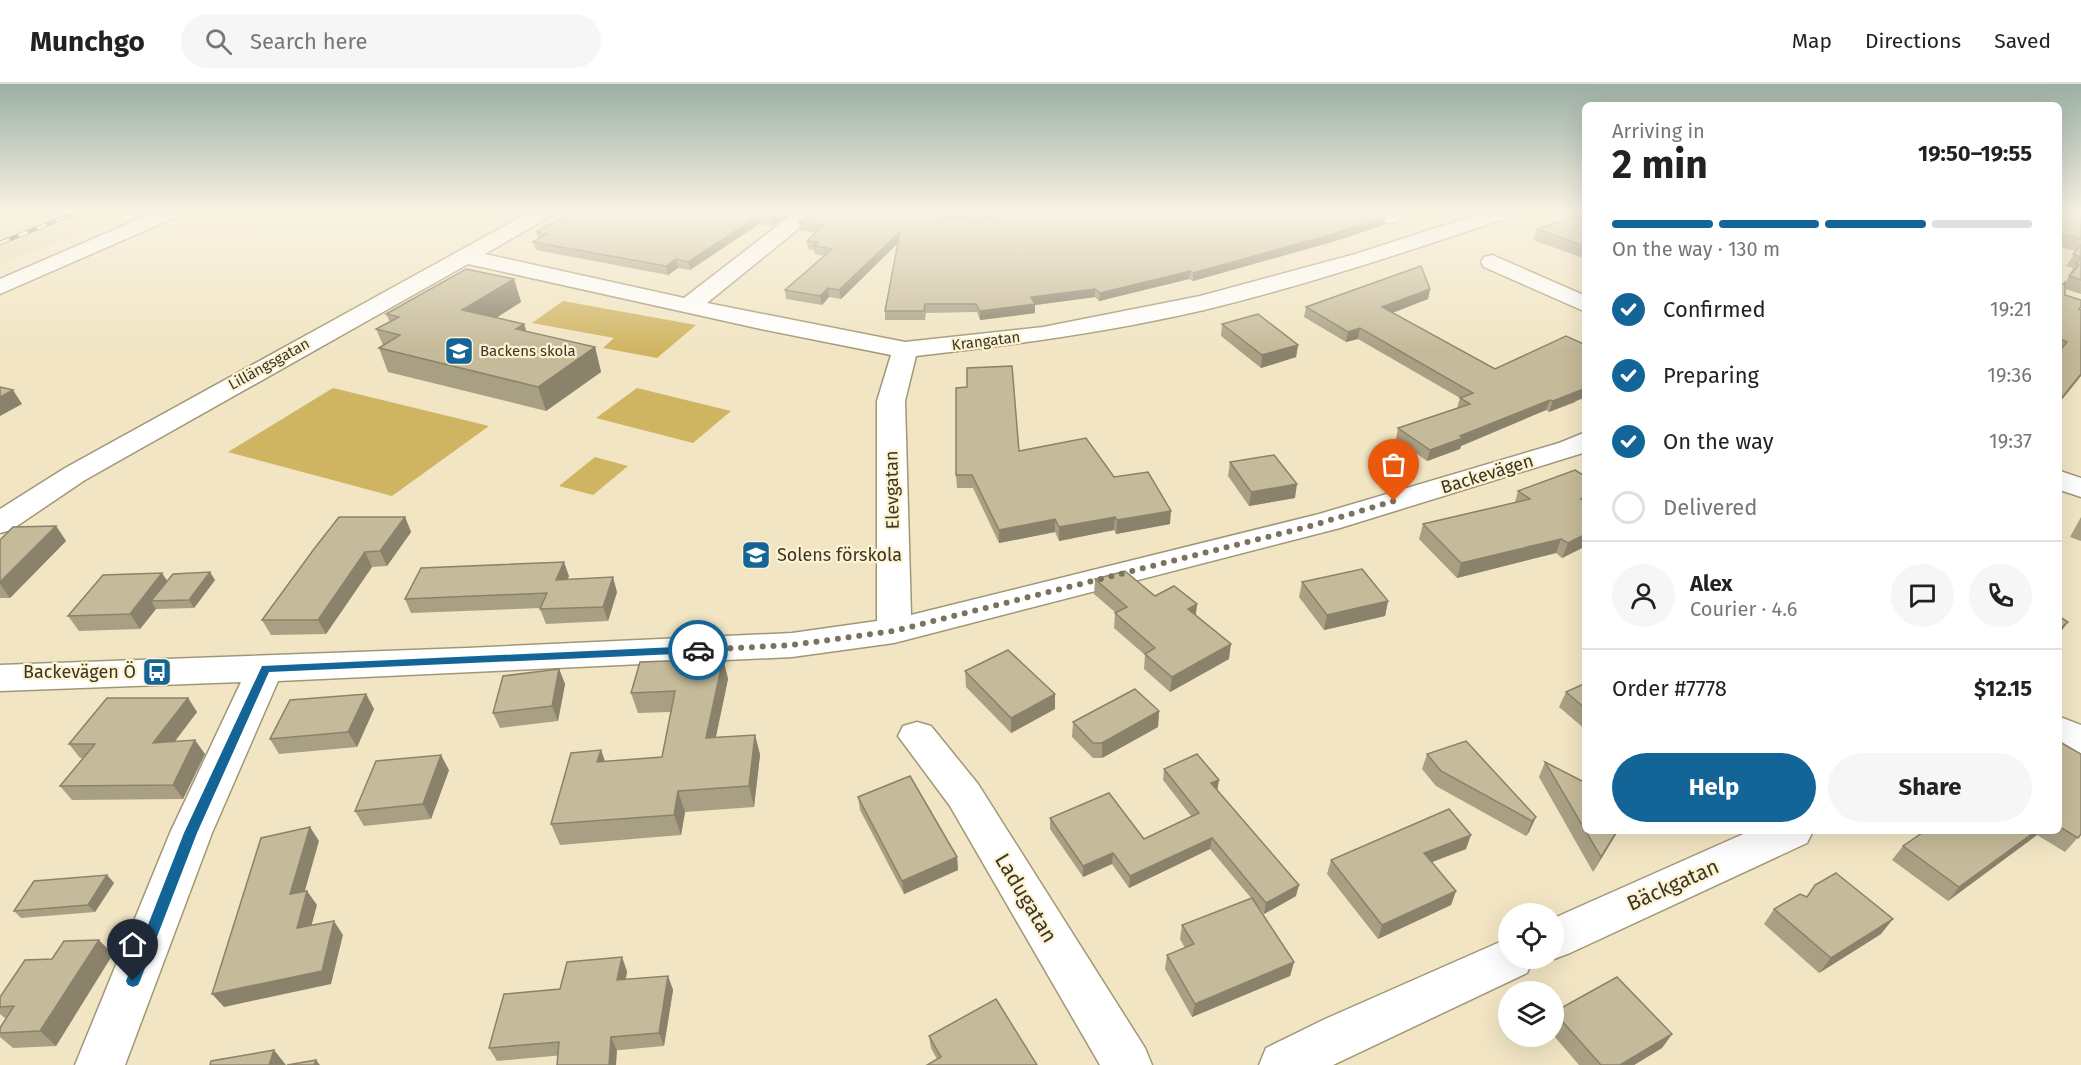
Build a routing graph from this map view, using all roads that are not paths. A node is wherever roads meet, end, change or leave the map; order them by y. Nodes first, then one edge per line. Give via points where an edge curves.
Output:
1 (64, 259) edge
2 (459, 259) edge
3 (476, 259) edge
4 (748, 259) edge
5 (1364, 259) edge
6 (1491, 262) dead end
7 (0, 287) edge
8 (1582, 302) edge
9 (688, 306) junction
10 (905, 350) junction
11 (1580, 450) edge
12 (2062, 481) edge
13 (2081, 488) edge
14 (0, 523) edge
15 (894, 631) junction
16 (265, 669) junction
17 (0, 678) edge
18 (2062, 732) edge
19 (917, 735) dead end
20 (2081, 742) edge
21 (1785, 834) edge
22 (1564, 934) edge
23 (1498, 964) edge
24 (100, 1065) edge
25 (1127, 1065) edge
26 (1284, 1065) edge

1 - 7 street
2 - 14 street, Lillängsgatan via 85,468
3 - 9 street, Krangatan
4 - 9 street
5 - 10 street, Krangatan via 1202,303 1043,334
6 - 8 street
9 - 10 street, Krangatan
10 - 15 street, Elevgatan via 891,401
11 - 15 street, Backevägen via 1329,521
12 - 13 street
15 - 16 street, Backevägen via 792,645
16 - 17 street, Backevägen
16 - 24 street via 190,833
18 - 20 street
19 - 25 street, Ladugatan via 964,795
21 - 22 street, Bäckgatan
23 - 26 street

